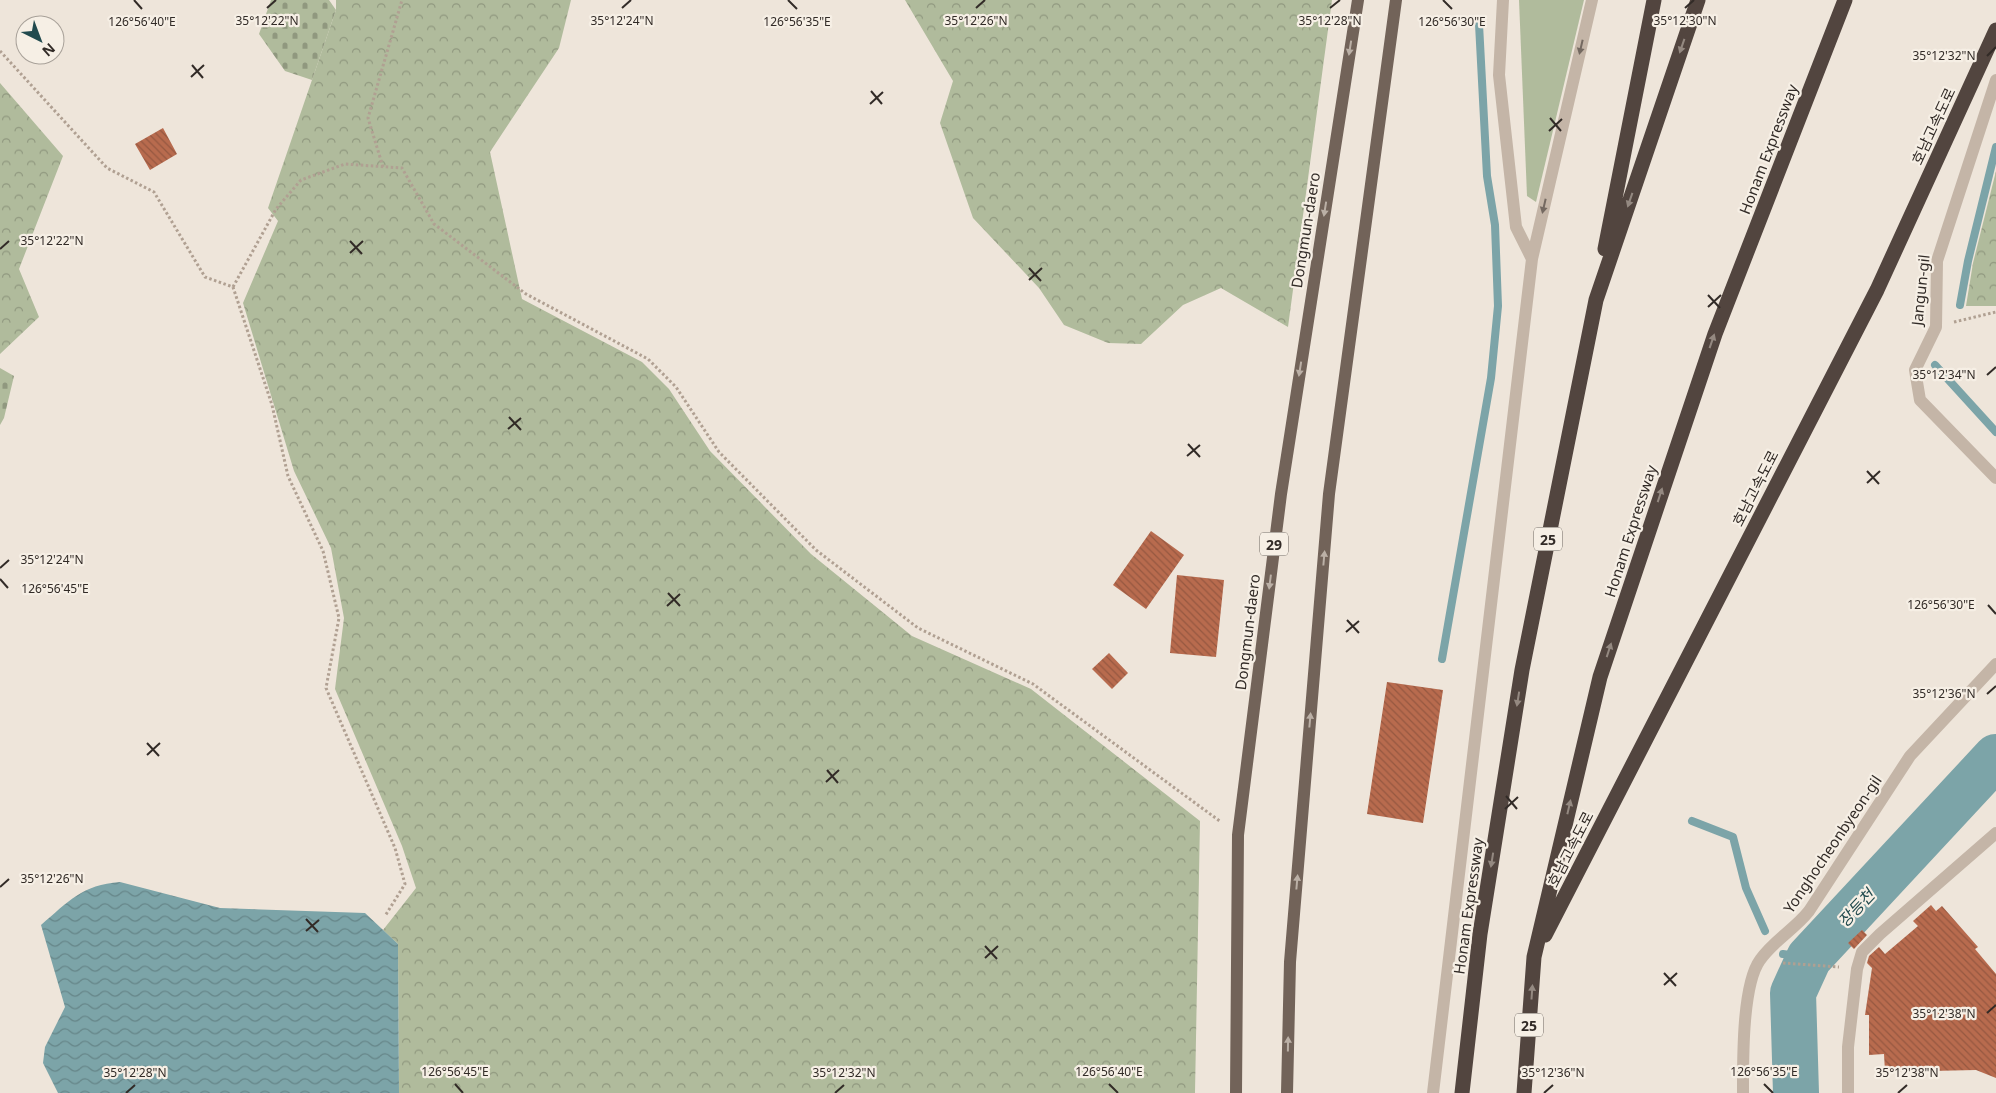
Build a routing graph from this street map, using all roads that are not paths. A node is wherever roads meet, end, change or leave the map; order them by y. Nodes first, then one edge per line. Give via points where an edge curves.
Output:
1 (1358, 0) edge
2 (1396, 0) edge
3 (1503, 0) edge
4 (1592, 0) edge
5 (1654, 0) edge
6 (1698, 0) edge
7 (1845, 0) edge
8 (1996, 30) edge
9 (1996, 80) edge
10 (1532, 259) junction
11 (1996, 478) edge
12 (1526, 651) junction
13 (1996, 664) edge
14 (1996, 833) edge
15 (1534, 957) junction
16 (1236, 1093) edge
17 (1287, 1093) edge
18 (1433, 1093) edge
19 (1462, 1093) edge
20 (1524, 1093) edge
21 (1743, 1093) edge
22 (1848, 1093) edge

1 -> 16 main road, Dongmun-daero / 29 via 1281,494 1238,835
17 -> 2 main road via 1290,962 1329,494
3 - 10 street via 1500,85 1516,227
4 -> 10 street
5 - 12 highway
6 -> 12 highway, 25 via 1596,300
15 -> 7 highway, Honam Expressway / 25 via 1600,677 1715,334
8 - 15 highway, 호남고속도로 via 1877,290
9 - 11 street, Jangun-gil via 1937,262 1936,326 1915,370 1920,400
10 - 18 street
12 -> 19 highway, Honam Expressway via 1480,934
13 - 21 street, Yonghocheonbyeon-gil via 1910,756 1798,926 1759,961 1744,1020
14 - 22 street via 1862,952 1848,1047
20 -> 15 highway, Honam Expressway / 25

